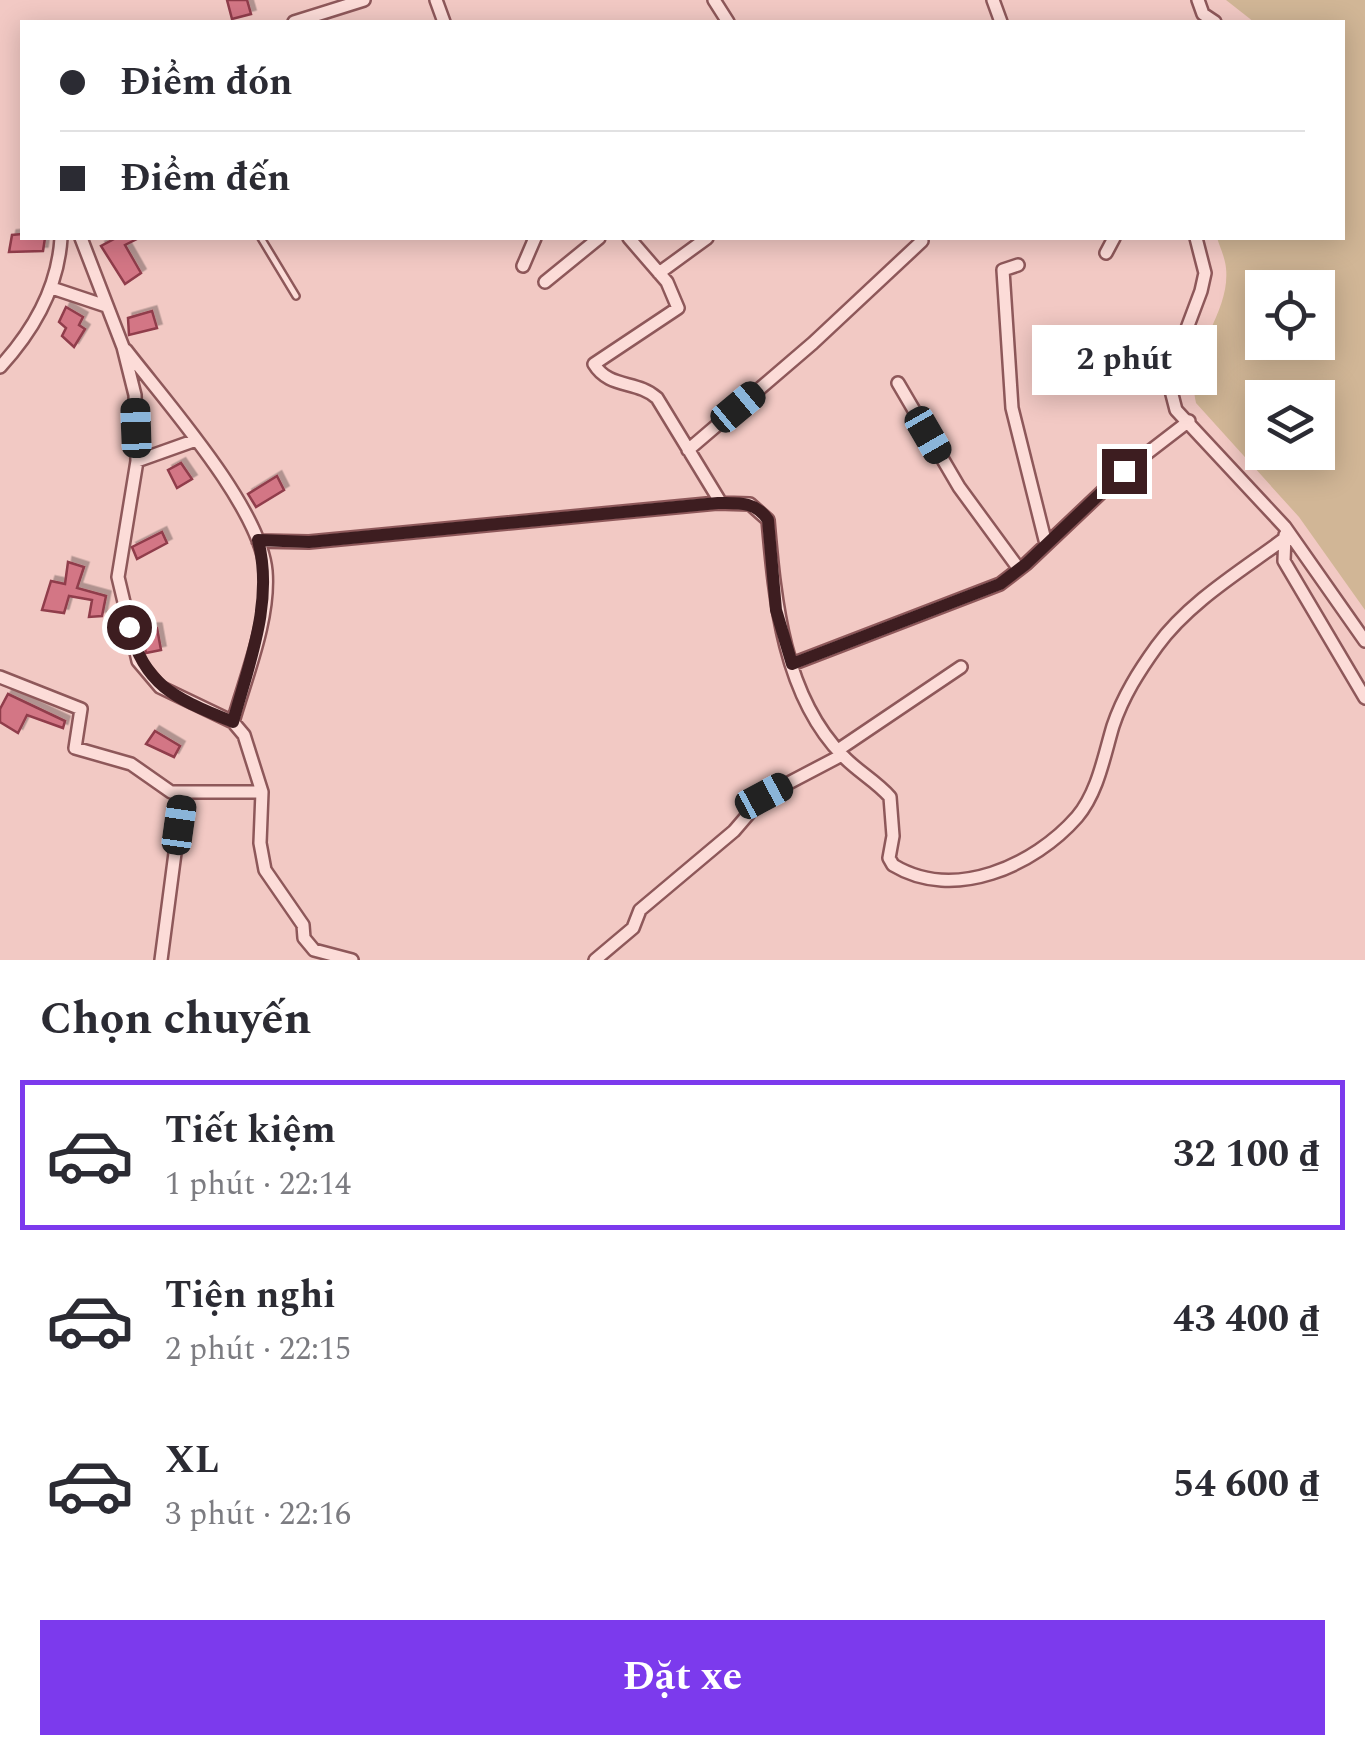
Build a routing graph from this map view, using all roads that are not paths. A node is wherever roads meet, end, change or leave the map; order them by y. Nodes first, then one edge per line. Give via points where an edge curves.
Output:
1 (364, 0) edge
2 (1198, 0) edge
3 (300, 20) edge
4 (1212, 20) edge
5 (61, 240) edge
6 (82, 240) edge
7 (263, 240) edge
8 (534, 240) edge
9 (596, 240) edge
10 (631, 240) edge
11 (704, 240) edge
12 (922, 240) dead end
13 (1113, 240) edge
14 (1197, 240) edge
15 (1106, 253) dead end
16 (1018, 265) dead end
17 (523, 266) dead end
18 (659, 272) junction
19 (545, 282) dead end
20 (52, 288) junction
21 (296, 296) dead end
22 (106, 306) junction
23 (123, 347) junction
24 (0, 367) edge
25 (898, 383) dead end
26 (1189, 422) junction
27 (196, 440) junction
28 (688, 450) junction
29 (137, 462) junction
30 (721, 503) junction
31 (1284, 533) junction
32 (258, 540) junction
33 (1046, 544) junction
34 (1020, 569) junction
35 (1365, 641) edge
36 (792, 664) junction
37 (961, 667) dead end
38 (0, 677) edge
39 (1365, 698) edge
40 (233, 722) junction
41 (840, 753) junction
42 (184, 792) junction
43 (262, 792) junction
44 (308, 943) junction
45 (161, 960) edge
46 (300, 960) edge
47 (352, 960) edge
48 (595, 960) edge

1 - 3 street
2 - 4 street
5 - 20 street
6 - 22 street
7 - 21 lane
8 - 17 street
9 - 19 street
10 - 18 street
11 - 18 street
12 - 28 street
13 - 15 street
14 - 26 street via 1205,273 1168,379 1176,410
16 - 33 street via 1003,270 1012,408
18 - 28 street via 678,308 594,364 608,380 650,392
20 - 22 street
20 - 24 street
22 - 23 street
23 - 27 street
23 - 29 street via 135,395
25 - 34 street via 959,487
26 - 31 street
26 - 33 street
27 - 29 street
27 - 32 street
28 - 30 street
29 - 40 street via 118,577 138,661 160,687
30 - 32 street via 309,542
30 - 36 street via 750,504 768,520 776,610
31 - 35 street
31 - 39 street via 1284,561
31 - 41 street via 1159,642 1128,688 1100,774 1077,816 1001,873 944,880 893,866 890,797
32 - 40 street via 266,572 259,627
33 - 34 street
34 - 36 street via 962,602
36 - 41 street via 810,708
37 - 41 street
38 - 42 street via 81,709 75,748 132,764 171,792
40 - 43 street via 254,758
41 - 48 street via 764,796
42 - 43 street
42 - 45 street
43 - 44 street via 265,870
44 - 46 street
44 - 47 street

